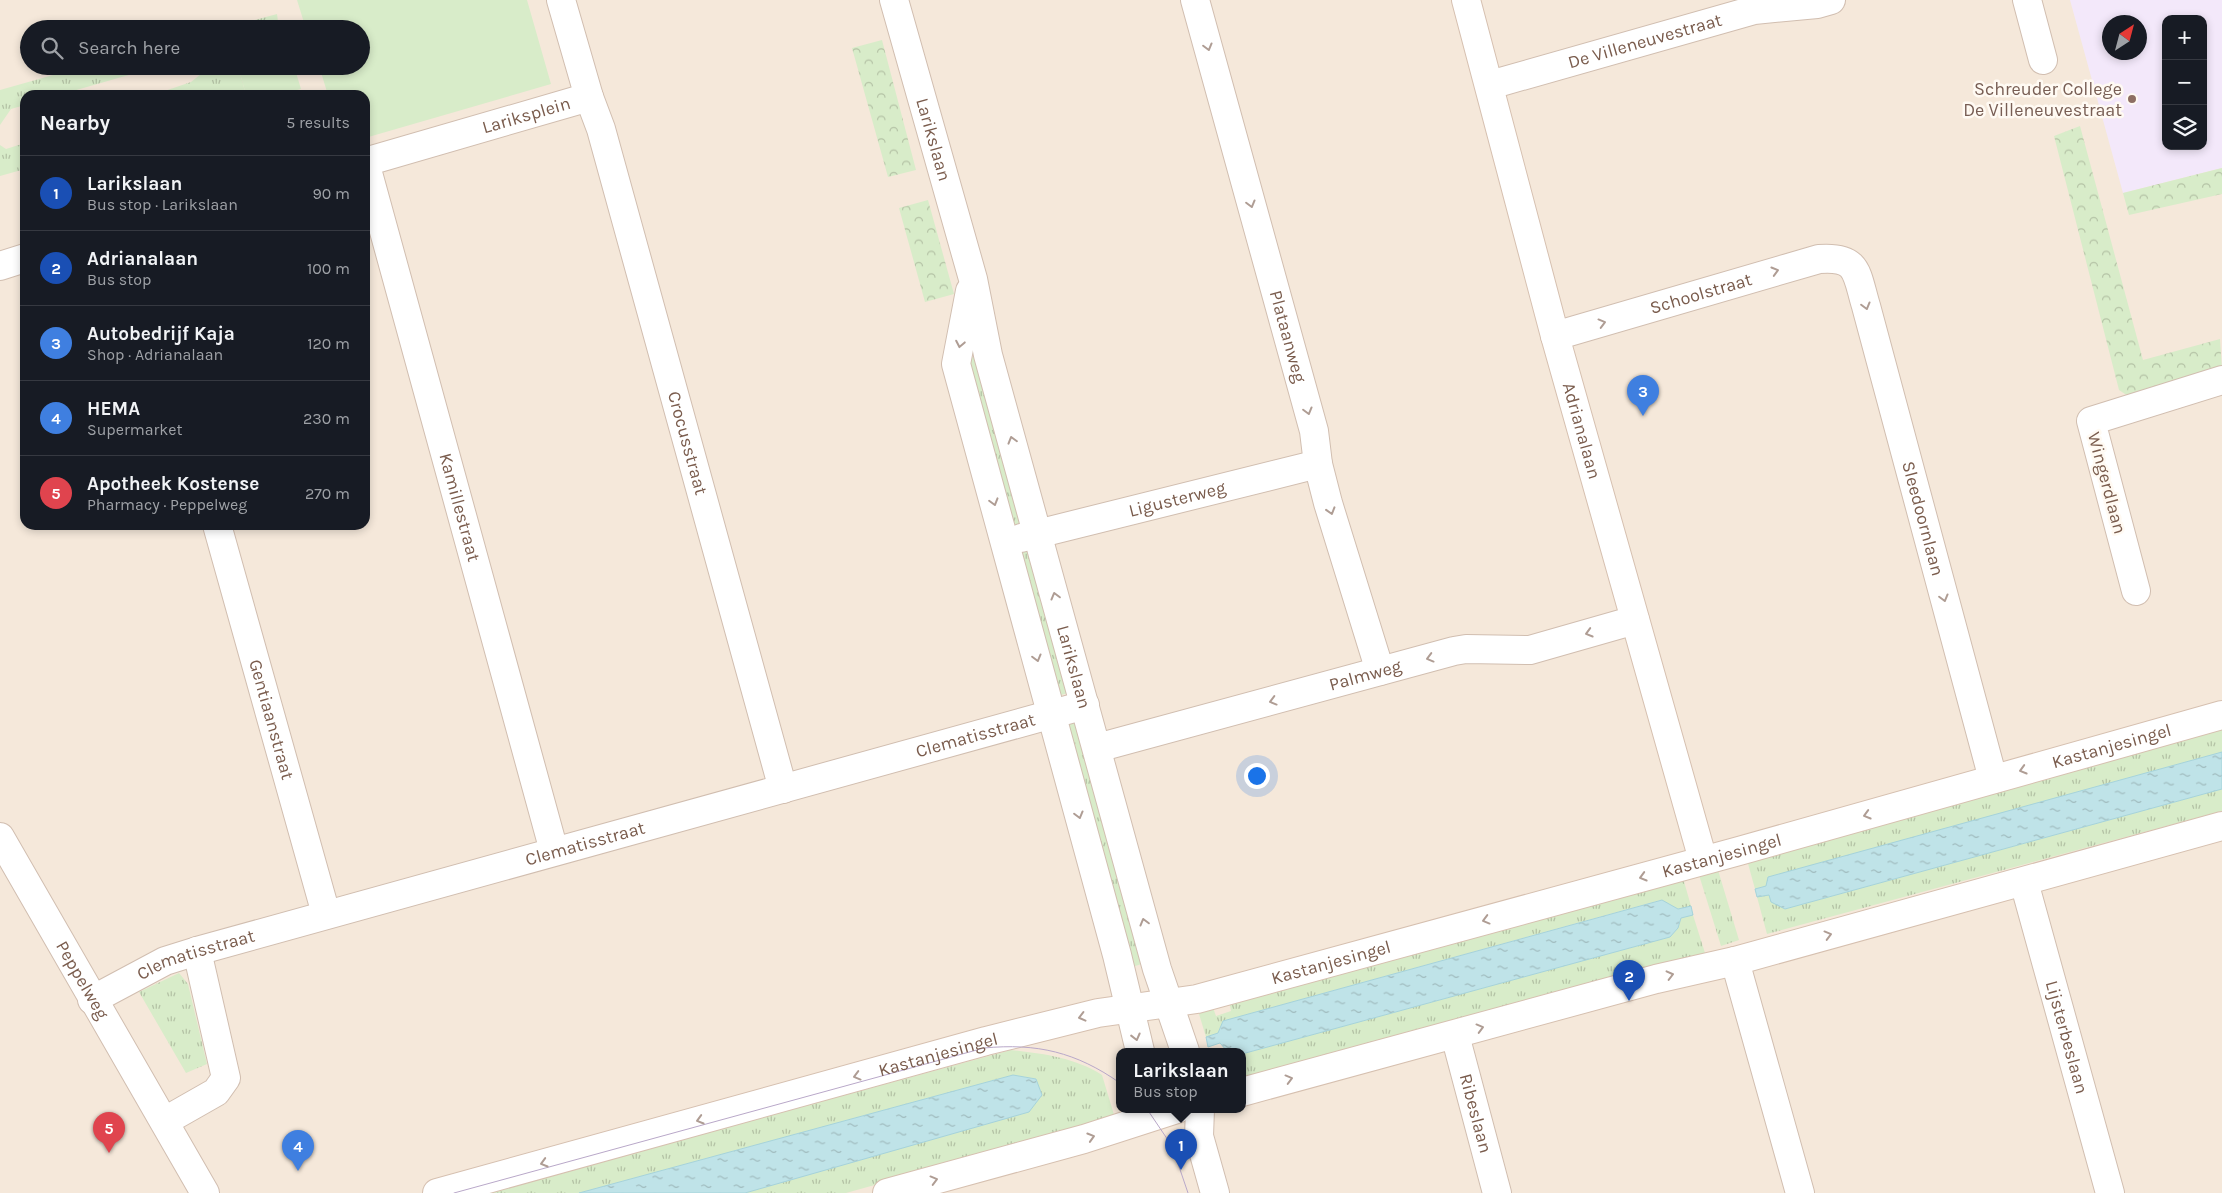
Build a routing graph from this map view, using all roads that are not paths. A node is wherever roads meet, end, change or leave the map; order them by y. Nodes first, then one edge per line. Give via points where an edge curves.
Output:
1 (561, 0) edge
2 (894, 0) edge
3 (1195, 0) edge
4 (1466, 0) edge
5 (1831, 0) edge
6 (2027, 0) edge
7 (1783, 3) edge
8 (2043, 60) dead end
9 (1490, 85) junction
10 (589, 97) junction
11 (370, 161) edge
12 (370, 180) edge
13 (20, 260) edge
14 (1848, 262) joint
15 (0, 266) edge
16 (972, 279) junction
17 (1556, 336) junction
18 (2222, 380) edge
19 (1318, 464) junction
20 (218, 530) edge
21 (1038, 535) junction
22 (1004, 540) junction
23 (2136, 591) dead end
24 (1635, 620) junction
25 (1380, 671) junction
26 (1085, 705) junction
27 (1052, 715) junction
28 (2222, 715) edge
29 (1097, 748) junction
30 (1993, 779) junction
31 (783, 789) junction
32 (2222, 826) edge
33 (0, 837) edge
34 (554, 851) junction
35 (1703, 860) junction
36 (2024, 882) junction
37 (326, 914) junction
38 (197, 951) junction
39 (1735, 961) junction
40 (92, 1000) junction
41 (1170, 1003) junction
42 (1130, 1007) junction
43 (1455, 1035) junction
44 (1139, 1048) edge
45 (1183, 1048) edge
46 (1246, 1091) edge
47 (1168, 1113) edge
48 (1184, 1113) edge
49 (166, 1121) junction
50 (205, 1193) edge
51 (437, 1193) edge
52 (887, 1193) edge
53 (1216, 1193) edge
54 (1497, 1193) edge
55 (1800, 1193) edge
56 (2110, 1193) edge

1 - 10 street, Lariksplein
2 - 16 street, Larikslaan
3 -> 19 street, Plataanweg via 1314,431
4 - 9 street, Adrianalaan
5 - 7 street, De Villeneuvestraat via 1817,4
6 - 8 street
7 - 9 street, De Villeneuvestraat
9 - 17 street, Adrianalaan
10 - 11 street, Lariksplein
10 - 31 street, Crocusstraat via 601,129
12 - 34 street, Kamillestraat
13 - 15 street
17 -> 14 street, Schoolstraat via 1819,259
14 -> 30 street, Sleedoornlaan via 1861,289
21 -> 16 street, Larikslaan via 988,355
16 -> 22 street, Larikslaan via 956,364
17 - 24 street, Adrianalaan
18 - 23 street, Wingerdlaan via 2091,421
19 - 21 street, Ligusterweg
19 -> 25 street, Plataanweg
20 - 37 street, Gentiaanstraat
21 - 22 street, Ligusterweg
26 -> 21 street, Larikslaan
22 -> 27 street, Larikslaan
24 -> 25 street, Palmweg via 1530,650 1466,649
24 - 35 street, Adrianalaan
25 -> 29 street, Palmweg
26 - 27 street, Clematisstraat
26 - 29 street, Larikslaan
27 - 31 street, Clematisstraat
27 -> 42 street, Larikslaan
28 -> 30 street, Kastanjesingel
41 -> 29 street, Larikslaan via 1157,969
30 -> 35 street, Kastanjesingel
31 - 34 street, Clematisstraat
32 - 36 street
33 - 40 street, Peppelweg
34 - 37 street, Clematisstraat
35 -> 41 street, Kastanjesingel via 1197,999
39 -> 36 street
36 - 56 street, Lijsterbeslaan
37 - 38 street, Clematisstraat
38 - 40 street, Clematisstraat via 165,961
38 - 49 street via 226,1078 216,1092
43 -> 39 street via 1656,979
39 - 55 street
40 - 49 street, Peppelweg
41 - 42 street, Kastanjesingel
41 - 45 street, Larikslaan
42 -> 44 street, Larikslaan
42 -> 51 street, Kastanjesingel via 986,1041
46 -> 43 street
43 - 54 street, Ribeslaan
52 -> 47 street
48 - 53 street via 1199,1136
49 - 50 street, Peppelweg

